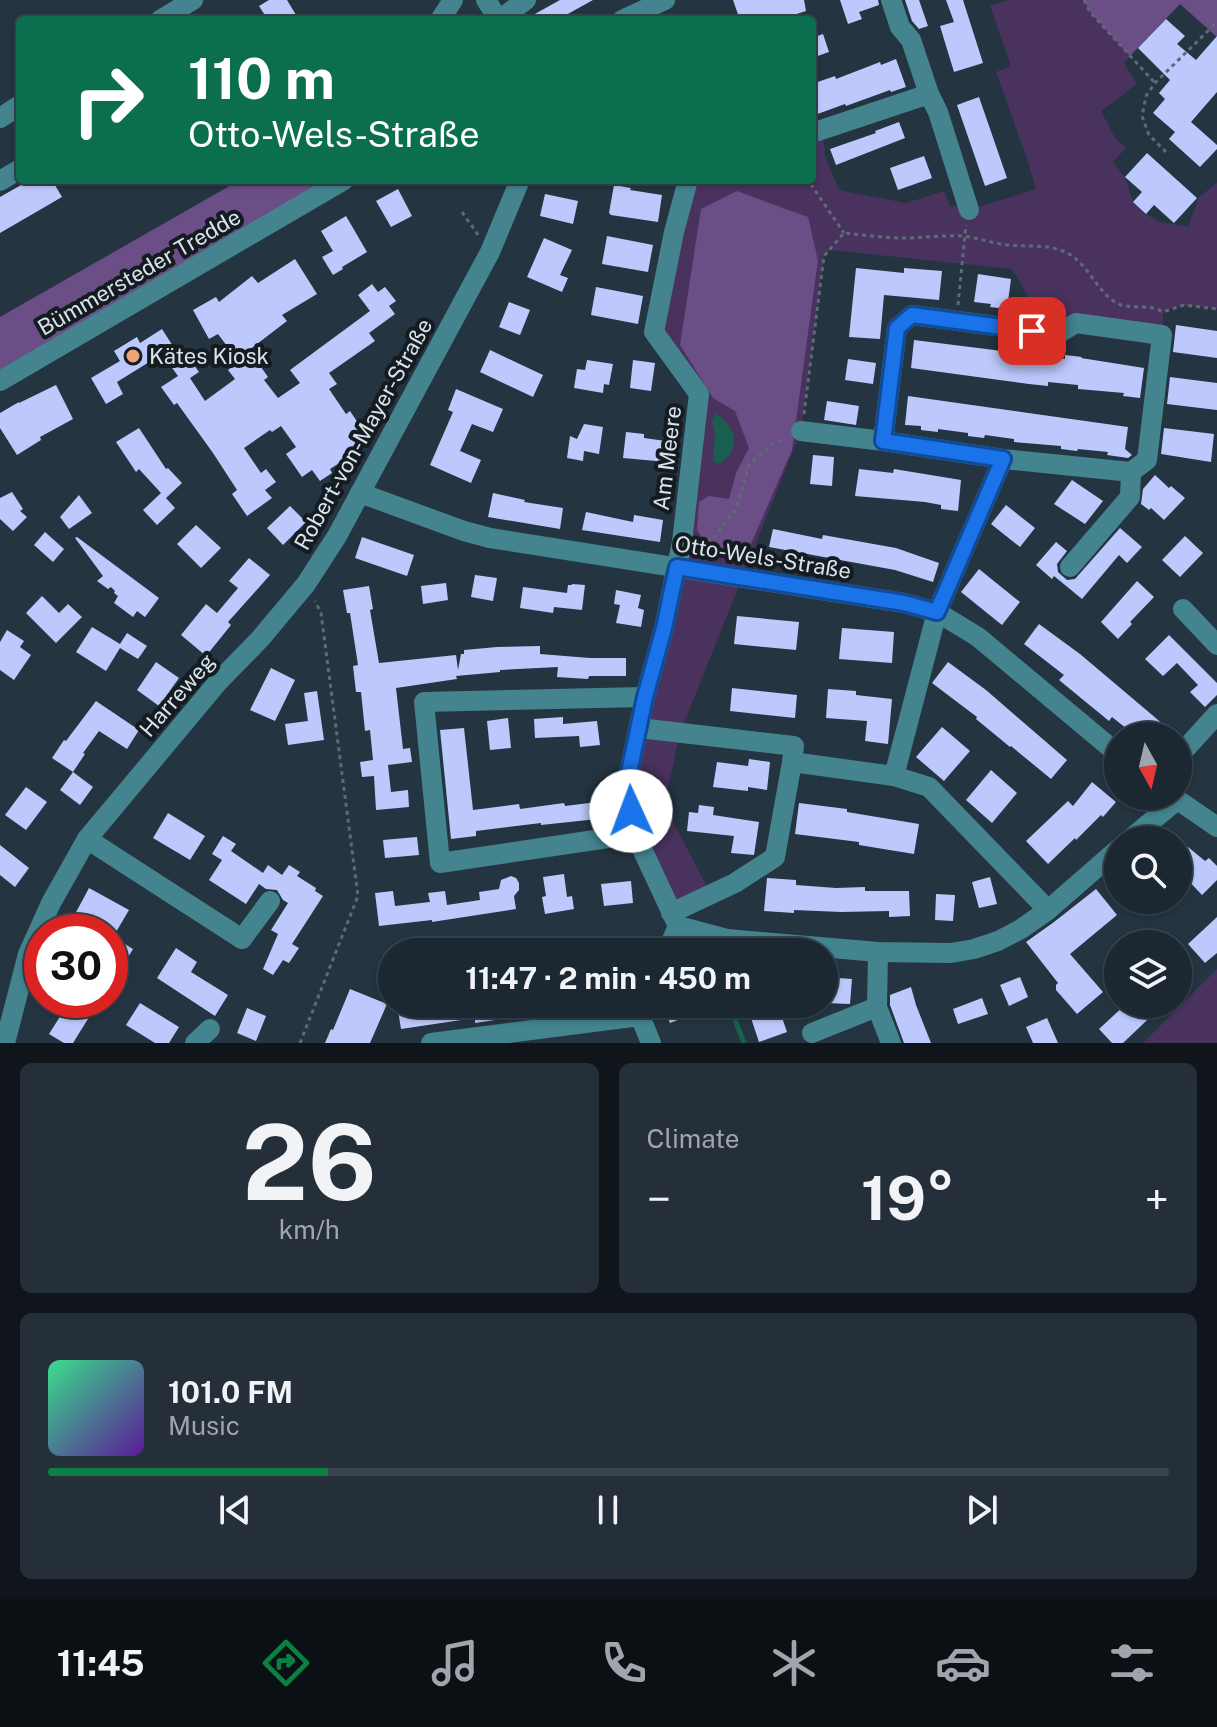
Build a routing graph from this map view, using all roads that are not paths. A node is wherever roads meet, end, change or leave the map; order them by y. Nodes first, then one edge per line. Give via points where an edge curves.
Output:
1 (193, 0) edge
2 (526, 0) edge
3 (665, 0) edge
4 (891, 0) edge
5 (167, 16) edge
6 (503, 16) edge
7 (631, 16) edge
8 (929, 94) junction
9 (816, 132) edge
10 (337, 184) edge
11 (518, 184) edge
12 (687, 184) edge
13 (969, 210) road end
14 (0, 381) edge
15 (801, 431) dead end
16 (883, 441) junction
17 (1003, 459) junction
18 (1131, 472) junction
19 (360, 493) junction
20 (677, 567) junction
21 (1070, 567) dead end
22 (306, 584) joint
23 (1183, 609) dead end
24 (937, 612) junction
25 (1217, 645) edge
26 (645, 697) junction
27 (1217, 714) edge
28 (639, 728) junction
29 (1104, 742) edge
30 (1192, 742) edge
31 (792, 762) junction
32 (894, 776) junction
33 (1162, 810) edge
34 (1192, 810) edge
35 (1144, 826) edge
36 (1217, 827) edge
37 (635, 834) junction
38 (87, 839) junction
39 (1104, 861) edge
40 (270, 901) dead end
41 (1048, 910) junction
42 (674, 920) junction
43 (670, 938) edge
44 (878, 952) junction
45 (877, 1007) junction
46 (591, 1018) edge
47 (644, 1018) edge
48 (812, 1033) dead end
49 (5, 1043) edge
50 (431, 1043) edge
51 (651, 1043) edge
52 (891, 1043) edge

1 - 5 street
2 - 6 street
3 - 7 street
4 - 8 street
8 - 9 street
8 - 13 street
10 - 14 street, Bümmersteder Tredde
11 - 19 street, Robert-von-Mayer-Straße via 490,252
12 - 20 street, Am Meere via 654,332 699,394
15 - 16 street
16 - 17 street
16 - 18 street via 897,328 912,315 1058,334 1076,323 1162,335 1147,460
17 - 18 street
17 - 24 street
18 - 21 street via 1130,497
19 - 20 street, Otto-Wels-Straße via 490,538
19 - 22 street, Robert-von-Mayer-Straße
20 - 24 street, Otto-Wels-Straße
20 - 26 street, Am Meere
22 - 38 street, Harreweg
23 - 25 street
24 - 29 street, Otto-Wels-Straße via 978,637
24 - 32 street
26 - 28 street, Am Meere
26 - 37 street via 424,702 440,863
27 - 30 street
28 - 31 street via 794,746
28 - 37 street, Am Meere via 626,787
31 - 32 street
31 - 42 street via 775,857
32 - 41 street via 929,787
33 - 35 street
34 - 36 street
37 - 42 street, Am Meere
38 - 40 street via 242,939
38 - 49 street, Harreweg via 28,954
39 - 41 street
41 - 44 street via 1021,929 974,949
42 - 43 street
42 - 44 street via 727,939
44 - 45 street
45 - 48 street
45 - 52 street
46 - 50 street
47 - 51 street

